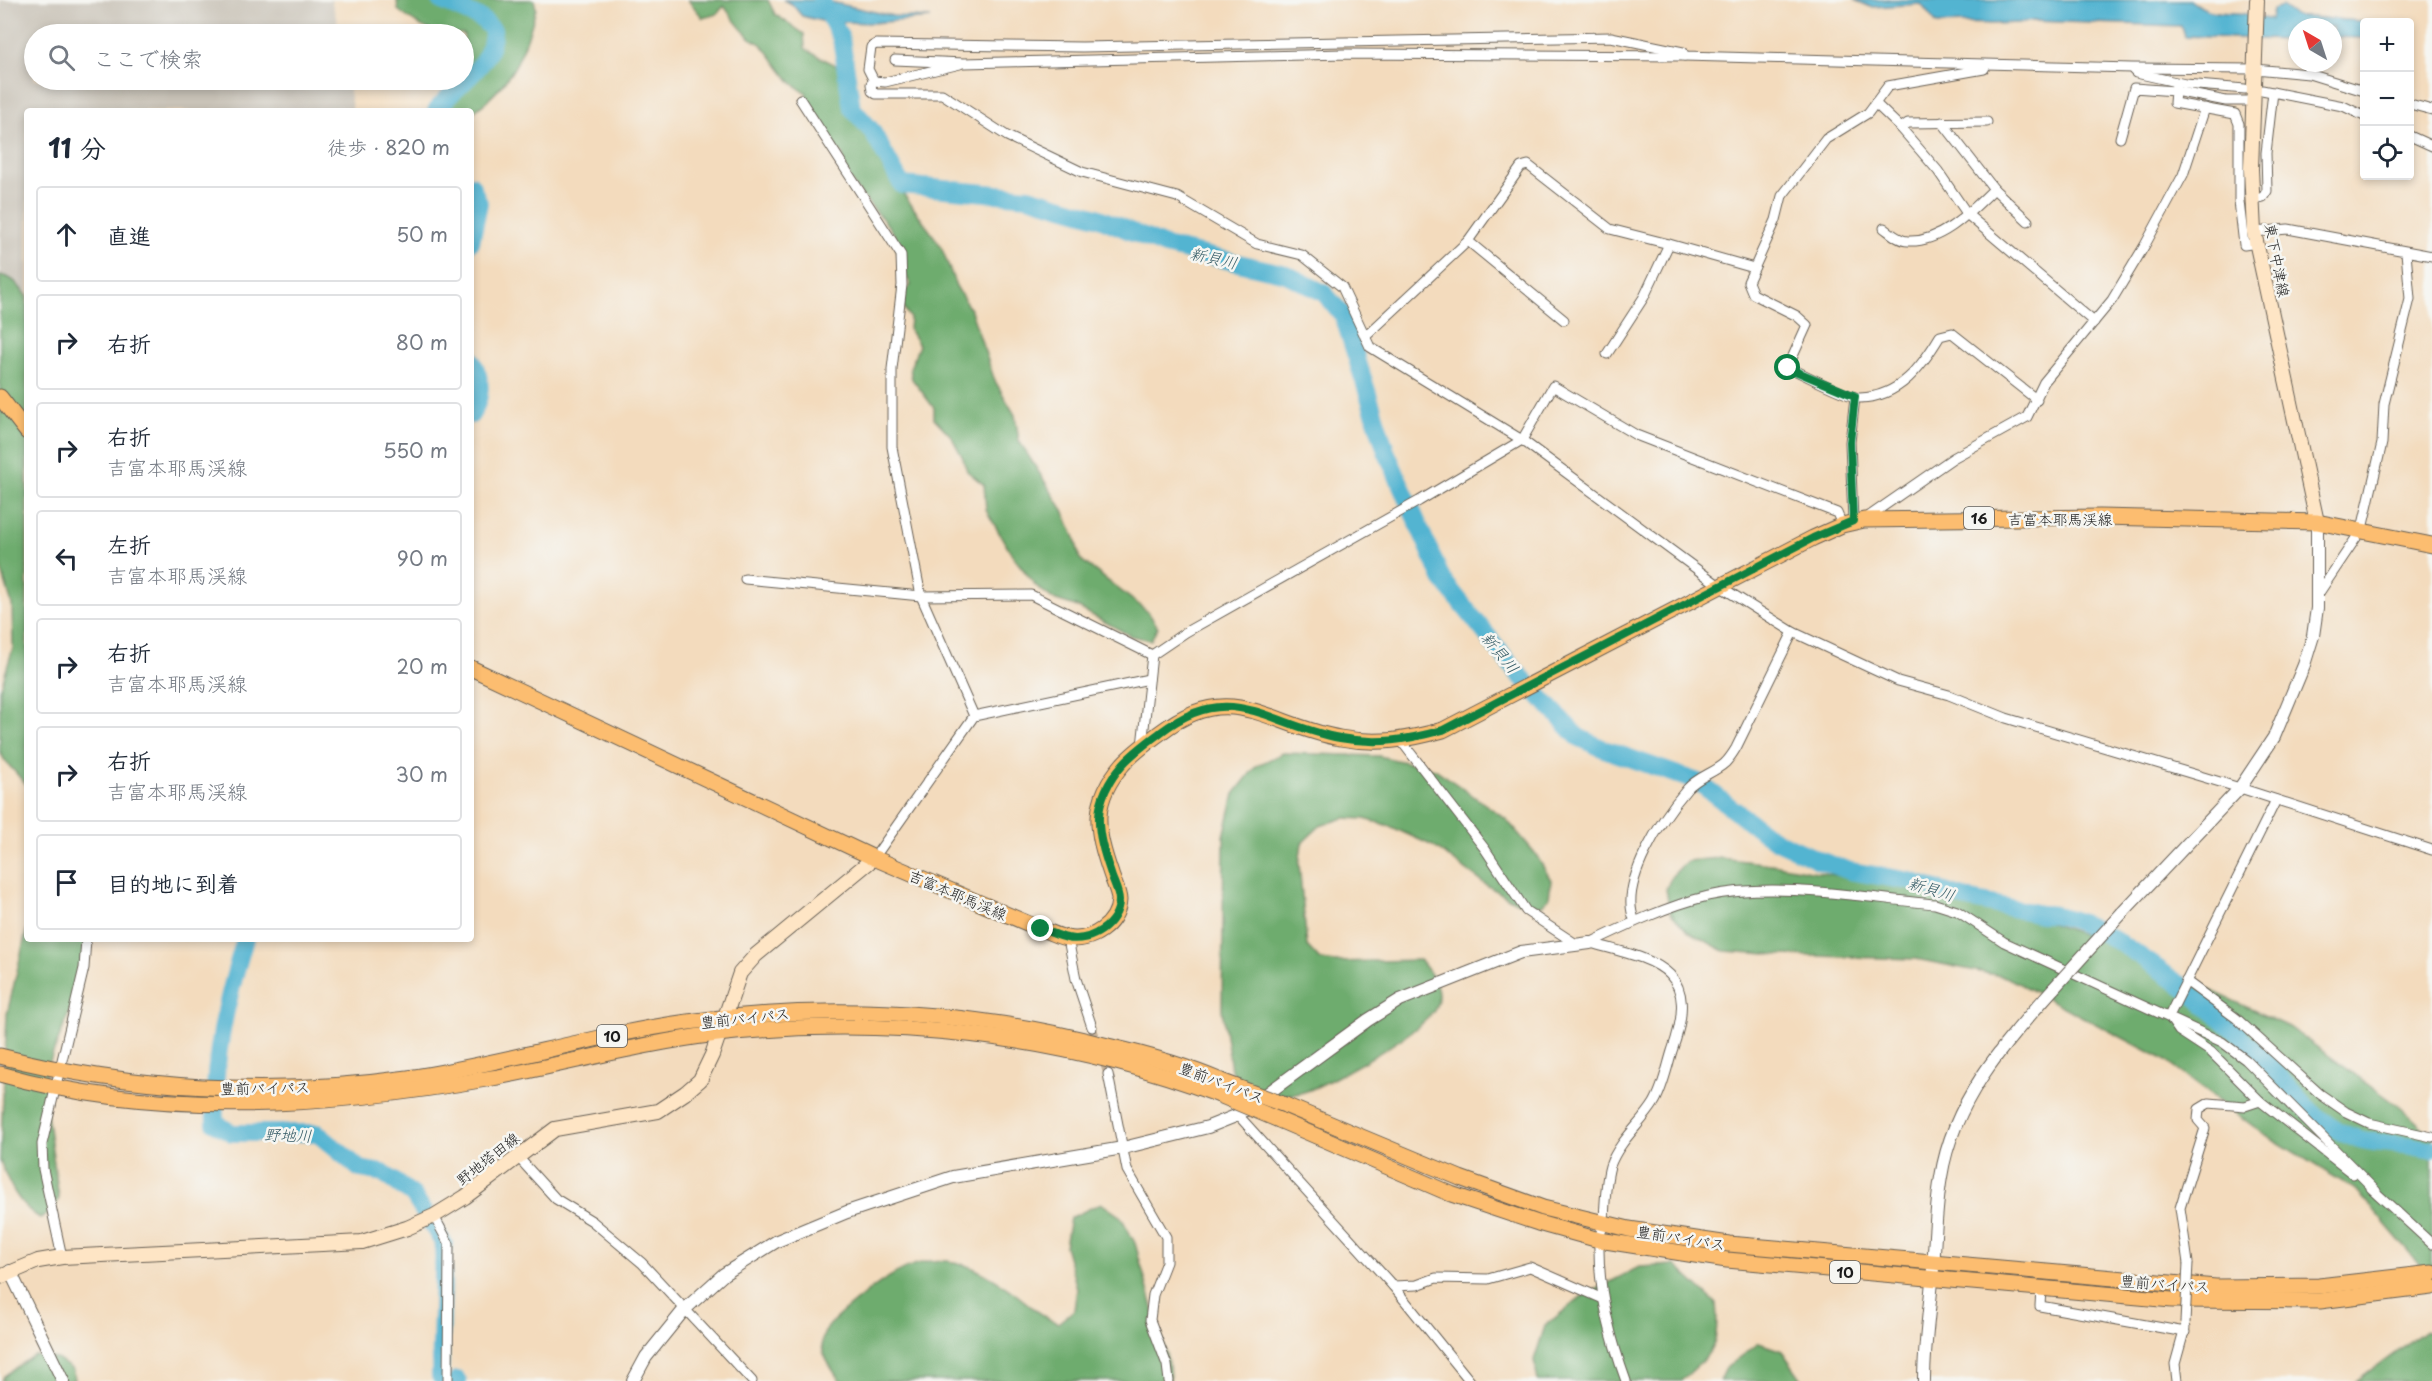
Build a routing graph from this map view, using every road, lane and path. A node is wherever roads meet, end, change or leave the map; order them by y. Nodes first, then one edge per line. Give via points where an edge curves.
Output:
1 (2257, 0) edge
2 (1684, 56) junction
3 (894, 60) dead end
4 (964, 63) junction
5 (1987, 64) junction
6 (2132, 68) junction
7 (2254, 69) junction
8 (874, 81) junction
9 (2176, 87) junction
10 (2245, 89) dead end
11 (2360, 90) edge
12 (2273, 92) junction
13 (2258, 95) junction
14 (800, 99) dead end
15 (1875, 103) junction
16 (2414, 105) edge
17 (2205, 108) junction
18 (2432, 110) edge
19 (2360, 114) edge
20 (1942, 122) junction
21 (1987, 122) dead end
22 (1901, 128) junction
23 (2120, 138) dead end
24 (2414, 138) edge
25 (2432, 146) edge
26 (1994, 189) junction
27 (2253, 200) junction
28 (1968, 215) junction
29 (2028, 220) dead end
30 (1884, 228) dead end
31 (2256, 237) junction
32 (1468, 242) junction
33 (1670, 244) junction
34 (2406, 252) junction
35 (2432, 256) edge
36 (1754, 268) junction
37 (1564, 320) dead end
38 (2094, 322) junction
39 (1365, 337) junction
40 (1607, 354) dead end
41 (1855, 396) junction
42 (0, 397) edge
43 (2037, 400) junction
44 (24, 428) edge
45 (1522, 440) junction
46 (1853, 522) junction
47 (2317, 522) junction
48 (2362, 529) junction
49 (2432, 545) edge
50 (745, 579) dead end
51 (1721, 587) junction
52 (921, 596) junction
53 (2317, 597) junction
54 (1793, 632) junction
55 (1152, 655) junction
56 (474, 669) edge
57 (1149, 679) junction
58 (974, 717) junction
59 (1402, 742) junction
60 (1142, 748) junction
61 (2240, 788) junction
62 (2276, 800) junction
63 (2432, 850) edge
64 (874, 858) junction
65 (1635, 921) junction
66 (1068, 939) junction
67 (86, 942) edge
68 (1590, 943) junction
69 (1576, 945) junction
70 (2186, 981) junction
71 (2169, 1016) junction
72 (723, 1018) junction
73 (1092, 1027) tunnel mouth
74 (718, 1034) junction
75 (0, 1056) edge
76 (59, 1070) junction
77 (0, 1074) edge
78 (1108, 1074) tunnel mouth
79 (54, 1086) junction
80 (1219, 1087) junction
81 (2260, 1101) junction
82 (1282, 1113) junction
83 (1238, 1115) junction
84 (2432, 1137) edge
85 (1123, 1148) junction
86 (517, 1156) junction
87 (2376, 1191) junction
88 (434, 1216) junction
89 (1604, 1223) junction
90 (1599, 1240) junction
91 (2432, 1244) edge
92 (62, 1257) junction
93 (1932, 1271) junction
94 (2432, 1273) edge
95 (5, 1274) edge
96 (1393, 1286) junction
97 (2432, 1287) edge
98 (2041, 1289) junction
99 (1603, 1299) junction
100 (684, 1310) junction
101 (2185, 1327) junction
102 (63, 1381) edge
103 (448, 1381) edge
104 (633, 1381) edge
105 (752, 1381) edge
106 (1168, 1381) edge
107 (1470, 1381) edge
108 (1626, 1381) edge
109 (1924, 1381) edge
110 (2177, 1381) edge

1 - 7 main road, 東下中津線
2 - 4 street via 1344,54
2 - 5 street
2 - 8 street via 1683,52 1611,37 1082,47 876,44 871,46 868,69
3 - 4 street
4 - 8 street via 885,82
5 - 6 street
5 - 15 street via 1984,69 1888,86
6 - 7 street
6 - 9 street via 2136,73
7 - 11 street via 2309,74
7 - 13 main road, 東下中津線
8 - 39 street via 872,91 885,96 942,94 1007,136 1082,172 1177,197 1257,244 1302,255 1342,287
9 - 10 street
9 - 13 street via 2226,101
9 - 17 street via 2174,103
9 - 23 street via 2134,88
12 - 13 street
12 - 19 street via 2343,106
12 - 27 street via 2266,153 2267,191
13 - 27 main road, 東下中津線
14 - 52 street via 901,255 902,285 892,369 892,447
15 - 22 street
15 - 36 street via 1868,113 1826,139 1782,196 1776,220
16 - 18 street
17 - 31 street via 2235,114 2239,124 2239,201 2244,244
17 - 38 street via 2183,175 2112,300
20 - 21 street
20 - 22 street via 1908,123
20 - 26 street
22 - 28 street via 1938,171
24 - 25 street
26 - 28 street
26 - 29 street
27 - 31 main road, 東下中津線
28 - 30 street via 1923,240 1906,241
28 - 38 street
31 - 34 street via 2288,229
31 - 47 main road, 東下中津線
32 - 33 street via 1521,167 1528,165 1610,229
32 - 37 street
32 - 39 street
33 - 36 street
33 - 40 street via 1644,297
34 - 35 street
34 - 48 street via 2410,299 2384,404 2382,443
36 - 41 street via 1748,282 1752,294 1797,316 1806,325 1788,368
38 - 43 street via 2044,382
39 - 45 street via 1370,347
41 - 43 street via 1900,387 1941,336 1952,333
41 - 46 street via 1850,442
42 - 44 main road
43 - 46 street via 2027,417 1953,458
45 - 46 street via 1553,386 1635,435
45 - 51 street
45 - 55 street via 1185,632
46 - 47 main road, 吉富本耶馬渓線 / 16 via 2100,517
46 - 51 main road, 吉富本耶馬渓線 / 16
47 - 48 main road, 吉富本耶馬渓線 / 16
47 - 53 street
48 - 49 main road, 吉富本耶馬渓線 / 16
48 - 53 street
50 - 52 street
51 - 54 street
51 - 59 main road, 吉富本耶馬渓線 / 16 via 1443,730
52 - 55 street via 1031,595
52 - 58 street
53 - 61 street via 2313,636 2304,665 2274,737
54 - 61 street via 1898,681 1949,695 2006,718
54 - 65 street via 1736,748 1725,764 1688,788 1645,852 1629,899
55 - 57 street
56 - 64 main road, 吉富本耶馬渓線
57 - 58 street
57 - 60 street
58 - 64 street
59 - 60 main road, 吉富本耶馬渓線 / 16 via 1339,738 1245,709 1219,705 1179,718
59 - 69 street via 1485,849 1526,911
60 - 66 main road, 吉富本耶馬渓線 / 16 via 1123,764 1103,792 1098,812 1099,838 1119,899 1114,918 1093,935
61 - 62 street
61 - 93 street, bridge via 1999,1049 1977,1083 1953,1130 1941,1176
62 - 63 street
62 - 70 street
64 - 66 main road, 吉富本耶馬渓線
64 - 72 main road, 野地塔田線 via 756,955 740,974
65 - 68 street
65 - 71 street via 1709,896 1755,890 1935,904 1957,911 2004,942
66 - 73 street
67 - 76 street via 84,968
68 - 69 street
68 - 89 street via 1655,962 1668,971 1679,986 1682,1010 1677,1038 1655,1102 1627,1136 1611,1166
69 - 83 street via 1521,952 1400,1000
70 - 71 street
70 - 84 street via 2236,1018 2320,1094 2346,1112 2369,1123
71 - 81 street via 2179,1031 2211,1052
71 - 87 street via 2222,1042 2246,1060
72 - 74 main road, 野地塔田線
72 - 76 main road, 豊前バイパス / 10 via 410,1078 355,1084 227,1089 154,1084
72 - 80 main road, 豊前バイパス / 10 via 856,1011 986,1020 1063,1034 1191,1068
74 - 79 main road, 豊前バイパス / 10 via 495,1077 356,1098 301,1102 175,1101
74 - 80 main road, 豊前バイパス / 10 via 855,1027 983,1035 1071,1050
74 - 86 main road, 野地塔田線 via 700,1080 658,1111 555,1129
75 - 76 main road, 豊前バイパス / 10
76 - 79 street
77 - 79 main road, 豊前バイパス / 10
78 - 85 street
79 - 92 street via 42,1144 43,1169
80 - 82 main road, 豊前バイパス / 10, bridge
81 - 87 street
81 - 101 street, bridge via 2246,1106 2209,1103 2199,1109 2198,1120 2205,1128 2180,1208 2188,1263
82 - 89 main road, 豊前バイパス / 10 via 1543,1208
82 - 90 main road, 豊前バイパス / 10 via 1451,1194
83 - 85 street via 1178,1136
83 - 96 street
85 - 100 street via 953,1177 847,1212 777,1241 724,1274
85 - 106 street via 1127,1170 1166,1237 1166,1262 1153,1295 1150,1320 1167,1365
86 - 88 main road, 野地塔田線
86 - 100 street via 556,1199 592,1221 642,1263
87 - 91 street
88 - 92 main road, 野地塔田線 via 362,1242
88 - 103 street via 449,1244
89 - 90 street
89 - 93 main road, 豊前バイパス / 10
90 - 93 main road, 豊前バイパス / 10 via 1727,1260
90 - 99 street
92 - 95 main road, 野地塔田線 via 38,1261
93 - 94 main road, 豊前バイパス / 10 via 2257,1288 2319,1286
93 - 98 main road, 豊前バイパス / 10
93 - 109 street
95 - 102 street
96 - 99 street via 1417,1285 1436,1278 1488,1279 1530,1267
96 - 107 street
97 - 98 main road, 豊前バイパス / 10 via 2320,1301 2261,1302 2172,1300
98 - 101 street via 2040,1305
99 - 108 street
100 - 104 street via 646,1357
100 - 105 street
101 - 110 street via 2175,1364

